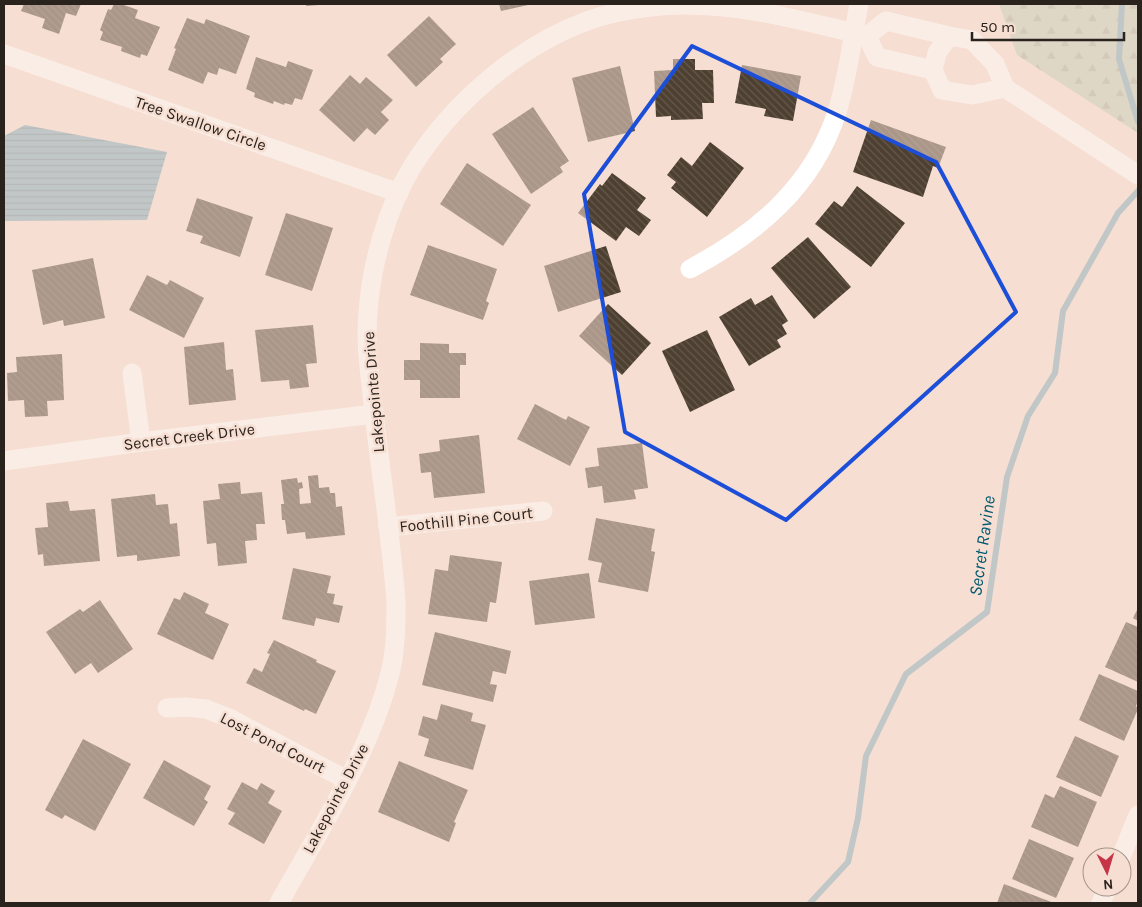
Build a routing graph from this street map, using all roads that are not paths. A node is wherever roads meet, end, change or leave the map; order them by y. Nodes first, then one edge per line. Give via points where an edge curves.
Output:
1 (859, 4) edge
2 (613, 9) edge
3 (860, 35) junction
4 (949, 36) junction
5 (4, 54) edge
6 (933, 70) junction
7 (1005, 88) junction
8 (1138, 175) edge
9 (399, 193) junction
10 (690, 269) dead end
11 (132, 373) dead end
12 (374, 414) junction
13 (141, 442) junction
14 (4, 461) edge
15 (543, 511) dead end
16 (388, 527) junction
17 (167, 708) dead end
18 (347, 780) junction
19 (1138, 816) edge
20 (1125, 847) edge
21 (280, 903) edge

1 - 3 street
2 - 3 street, Lakepointe Drive via 715,5
2 - 9 street, Lakepointe Drive via 551,38 513,61 476,92 443,125 412,167
3 - 4 street via 886,21
3 - 6 street via 877,57
3 - 10 street via 826,139 796,190 750,232 720,254
4 - 6 street via 937,53
4 - 7 street via 972,40 995,64
5 - 9 street, Tree Swallow Circle
6 - 7 street via 942,90 972,95
7 - 8 street
9 - 12 street, Lakepointe Drive via 370,285 367,344
11 - 13 street
12 - 13 street, Secret Creek Drive
12 - 16 street, Lakepointe Drive
13 - 14 street, Secret Creek Drive
15 - 16 street, Foothill Pine Court
16 - 18 street, Lakepointe Drive via 396,600 391,668 381,703
17 - 18 street, Lost Pond Court via 206,709 229,718
18 - 21 street, Lakepointe Drive
19 - 20 street

